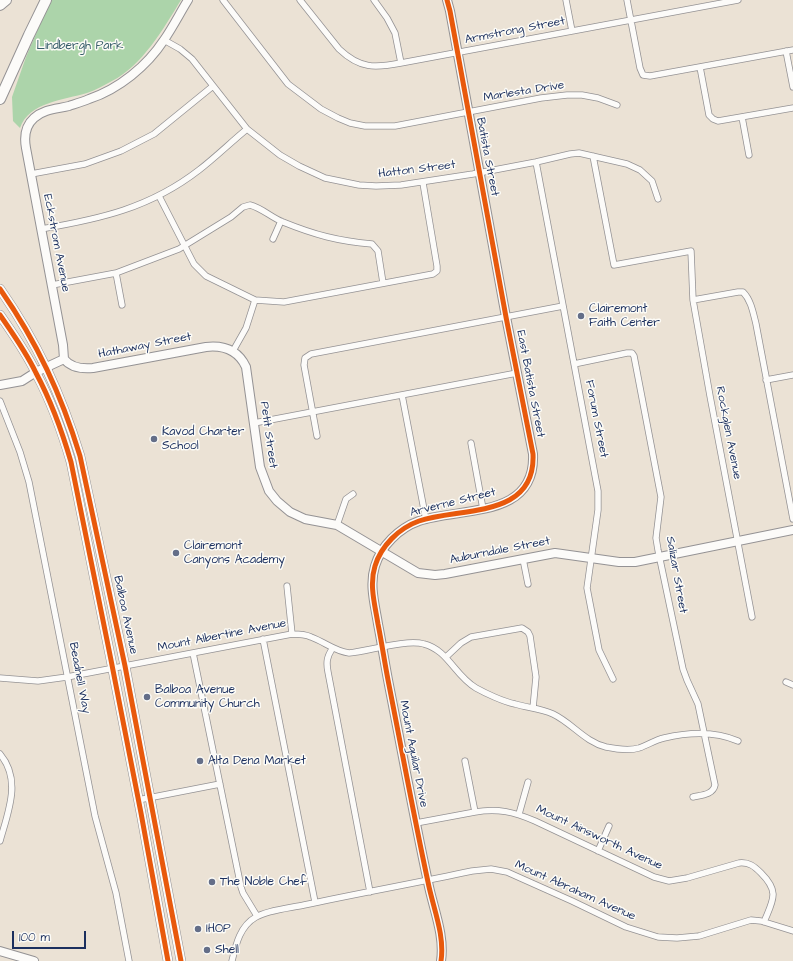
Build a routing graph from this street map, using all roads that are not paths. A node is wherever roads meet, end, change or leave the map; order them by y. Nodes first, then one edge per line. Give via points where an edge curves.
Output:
1 (6, 0) edge
2 (46, 0) edge
3 (188, 0) edge
4 (223, 0) edge
5 (300, 0) edge
6 (374, 0) edge
7 (447, 0) edge
8 (566, 0) edge
9 (627, 0) edge
10 (738, 0) edge
11 (0, 5) edge
12 (631, 20) junction
13 (572, 31) junction
14 (164, 40) junction
15 (793, 50) edge
16 (786, 51) junction
17 (458, 53) junction
18 (401, 63) junction
19 (700, 67) junction
20 (213, 86) junction
21 (793, 86) edge
22 (0, 99) edge
23 (617, 105) dead end
24 (793, 108) edge
25 (468, 113) junction
26 (742, 117) junction
27 (247, 129) junction
28 (749, 155) dead end
29 (594, 156) junction
30 (536, 162) junction
31 (480, 172) junction
32 (31, 174) junction
33 (423, 183) junction
34 (159, 196) junction
35 (658, 200) dead end
36 (281, 221) junction
37 (41, 229) junction
38 (273, 239) dead end
39 (184, 246) junction
40 (116, 272) junction
41 (383, 283) junction
42 (52, 285) junction
43 (0, 290) edge
44 (255, 300) junction
45 (693, 300) junction
46 (122, 305) dead end
47 (563, 306) junction
48 (0, 315) edge
49 (506, 317) junction
50 (233, 351) junction
51 (64, 359) junction
52 (574, 364) junction
53 (47, 367) junction
54 (36, 372) junction
55 (517, 373) junction
56 (793, 374) edge
57 (766, 380) junction
58 (0, 385) edge
59 (402, 395) junction
60 (0, 401) edge
61 (312, 412) junction
62 (254, 423) junction
63 (317, 436) dead end
64 (471, 443) dead end
65 (533, 454) joint
66 (353, 494) dead end
67 (483, 509) junction
68 (793, 519) edge
69 (426, 520) junction
70 (337, 525) junction
71 (793, 530) edge
72 (737, 541) junction
73 (381, 552) junction
74 (591, 557) junction
75 (660, 557) junction
76 (523, 559) junction
77 (528, 584) dead end
78 (287, 586) dead end
79 (752, 617) dead end
80 (292, 634) junction
81 (263, 640) junction
82 (382, 647) junction
83 (332, 649) junction
84 (193, 653) junction
85 (446, 657) junction
86 (125, 666) junction
87 (113, 668) junction
88 (67, 677) junction
89 (0, 678) edge
90 (613, 679) dead end
91 (786, 682) dead end
92 (793, 685) edge
93 (533, 708) junction
94 (704, 733) junction
95 (738, 741) dead end
96 (0, 754) edge
97 (465, 761) dead end
98 (528, 782) dead end
99 (220, 784) junction
100 (151, 797) junction
101 (693, 797) dead end
102 (138, 800) junction
103 (475, 812) junction
104 (519, 814) junction
105 (416, 824) junction
106 (609, 826) dead end
107 (0, 841) edge
108 (598, 851) junction
109 (428, 880) junction
110 (370, 892) junction
111 (315, 902) junction
112 (256, 916) junction
113 (764, 922) junction
114 (793, 931) edge
115 (0, 951) edge
116 (34, 961) edge
117 (129, 961) edge
118 (168, 961) edge
119 (181, 961) edge
120 (232, 961) edge
121 (441, 961) edge

1 - 11 highway
2 - 22 highway
3 - 14 street
4 - 25 street, Marlesta Drive via 288,84 321,109 338,118 365,126 396,126
5 - 18 street, Armstrong Street via 339,49 351,60 373,67
6 - 18 street via 388,18 395,33
7 - 17 street, Batista Street
8 - 13 street
9 - 12 street
10 - 12 street, Armstrong Street
12 - 13 street, Armstrong Street
12 - 19 street via 643,75
13 - 17 street, Armstrong Street
14 - 20 street, Hatton Street via 192,59
14 - 32 street, Eckstrom Avenue via 150,58 123,82 92,98 43,112 31,121 25,142
15 - 16 street
16 - 19 street
16 - 21 street
17 - 18 street, Armstrong Street
17 - 25 street, Batista Street
19 - 26 street via 709,115 718,121
20 - 27 street, Hatton Street
20 - 32 street via 154,134 120,151 85,164
23 - 25 street, Marlesta Drive via 598,98 566,95
24 - 26 street
25 - 31 street, Batista Street
26 - 28 street
27 - 33 street, Hatton Street via 280,155 325,178 376,186
27 - 34 street via 199,170
29 - 30 street, Hatton Street via 579,153
29 - 35 street, Hatton Street via 628,164 640,170 652,181
29 - 45 street, Rockglen Avenue via 614,265 691,251
30 - 31 street, Hatton Street
30 - 47 street, Forum Street
31 - 33 street, Hatton Street
31 - 49 street, Batista Street
32 - 37 street, Eckstrom Avenue
33 - 41 street via 436,271 433,274
34 - 37 street via 97,218
34 - 39 street
36 - 38 street
36 - 39 street via 250,205
36 - 41 street via 313,234 372,244 378,250
37 - 42 street, Eckstrom Avenue
39 - 40 street
39 - 44 street via 194,264 206,276
40 - 42 street
40 - 46 street
41 - 44 street via 284,302
42 - 51 street, Eckstrom Avenue
43 - 53 main road, Balboa Avenue
44 - 50 street via 246,328
45 - 57 street via 738,292 743,292 747,296 752,308
45 - 72 street, Rockglen Avenue
47 - 49 street
47 - 52 street, Forum Street
48 - 54 main road, Balboa Avenue
49 - 55 street, East Batista Street
49 - 61 street via 310,354 305,358 304,365
50 - 51 street, Hathaway Street via 220,346 206,347 86,369 70,365
50 - 62 street, Petit Street via 246,367
51 - 53 street
52 - 74 street, Forum Street via 598,491 598,510
52 - 75 street, Salizar Street via 632,353 634,356 661,497 656,538
53 - 54 street
53 - 86 main road, Balboa Avenue via 80,456
54 - 58 street via 22,381
54 - 87 main road, Balboa Avenue via 51,404 71,462
55 - 59 street
55 - 65 street, East Batista Street
56 - 57 street
57 - 68 street
59 - 61 street
59 - 69 street
60 - 88 street, Beadnell Way via 29,482
61 - 62 street
61 - 63 street
62 - 70 street, Petit Street via 260,467 273,497 298,516 314,522
64 - 67 street
65 - 67 street, Arverne Street via 534,464 530,480 522,492 513,499
66 - 70 street via 346,499
67 - 69 street, Arverne Street
69 - 73 street, Arverne Street via 408,526
70 - 73 street, Petit Street
71 - 72 street, Auburndale Street
72 - 75 street, Auburndale Street
72 - 79 street, Rockglen Avenue
73 - 76 street, Auburndale Street via 418,573 431,575
73 - 82 street, Mount Aguilar Drive via 375,566 372,588
74 - 75 street, Auburndale Street via 627,562
74 - 76 street, Auburndale Street via 555,553
74 - 90 street, Forum Street via 587,588 599,650
75 - 94 street, Salizar Street via 683,669 698,704
76 - 77 street
78 - 80 street
80 - 81 street, Mount Albertine Avenue
80 - 83 street, Mount Albertine Avenue via 311,636
81 - 84 street, Mount Albertine Avenue
81 - 111 street
82 - 83 street, Mount Albertine Avenue via 349,653
82 - 85 street, Mount Albertine Avenue via 412,642 424,643 436,648
82 - 105 street, Mount Aguilar Drive
83 - 110 street via 326,662
84 - 86 street, Mount Albertine Avenue
84 - 99 street
85 - 93 street, Mount Albertine Avenue via 460,676 476,688 514,704
85 - 93 street via 471,637 522,628 530,636 536,677
86 - 87 street, Mount Albertine Avenue
86 - 100 main road, Balboa Avenue
87 - 88 street, Mount Albertine Avenue
87 - 102 main road, Balboa Avenue
88 - 89 street, Mount Albertine Avenue via 38,681
88 - 117 street, Beadnell Way via 95,816 116,893
91 - 92 street
93 - 94 street, Mount Albertine Avenue via 564,720 589,740 608,748 638,748 663,738
94 - 95 street, Mount Albertine Avenue
94 - 101 street, Salizar Street via 715,785 709,793
96 - 107 street via 11,774 13,793
97 - 103 street
98 - 104 street
99 - 100 street
99 - 112 street via 241,887
100 - 102 street
100 - 119 main road, Balboa Avenue
102 - 118 main road, Balboa Avenue
103 - 104 street, Mount Ainsworth Avenue via 508,811
103 - 105 street, Mount Ainsworth Avenue
104 - 108 street, Mount Ainsworth Avenue
105 - 109 street, Mount Aguilar Drive
106 - 108 street
108 - 113 street, Mount Ainsworth Avenue via 654,877 669,881 739,863 754,865 772,886 772,901
109 - 110 street, Mount Abraham Avenue
109 - 113 street, Mount Abraham Avenue via 491,869 507,872 626,928 658,937 699,936 750,920
109 - 121 street, Mount Aguilar Drive via 441,939
110 - 111 street, Mount Abraham Avenue
111 - 112 street, Mount Abraham Avenue
112 - 120 street via 240,934
113 - 114 street, Mount Abraham Avenue
115 - 116 street

